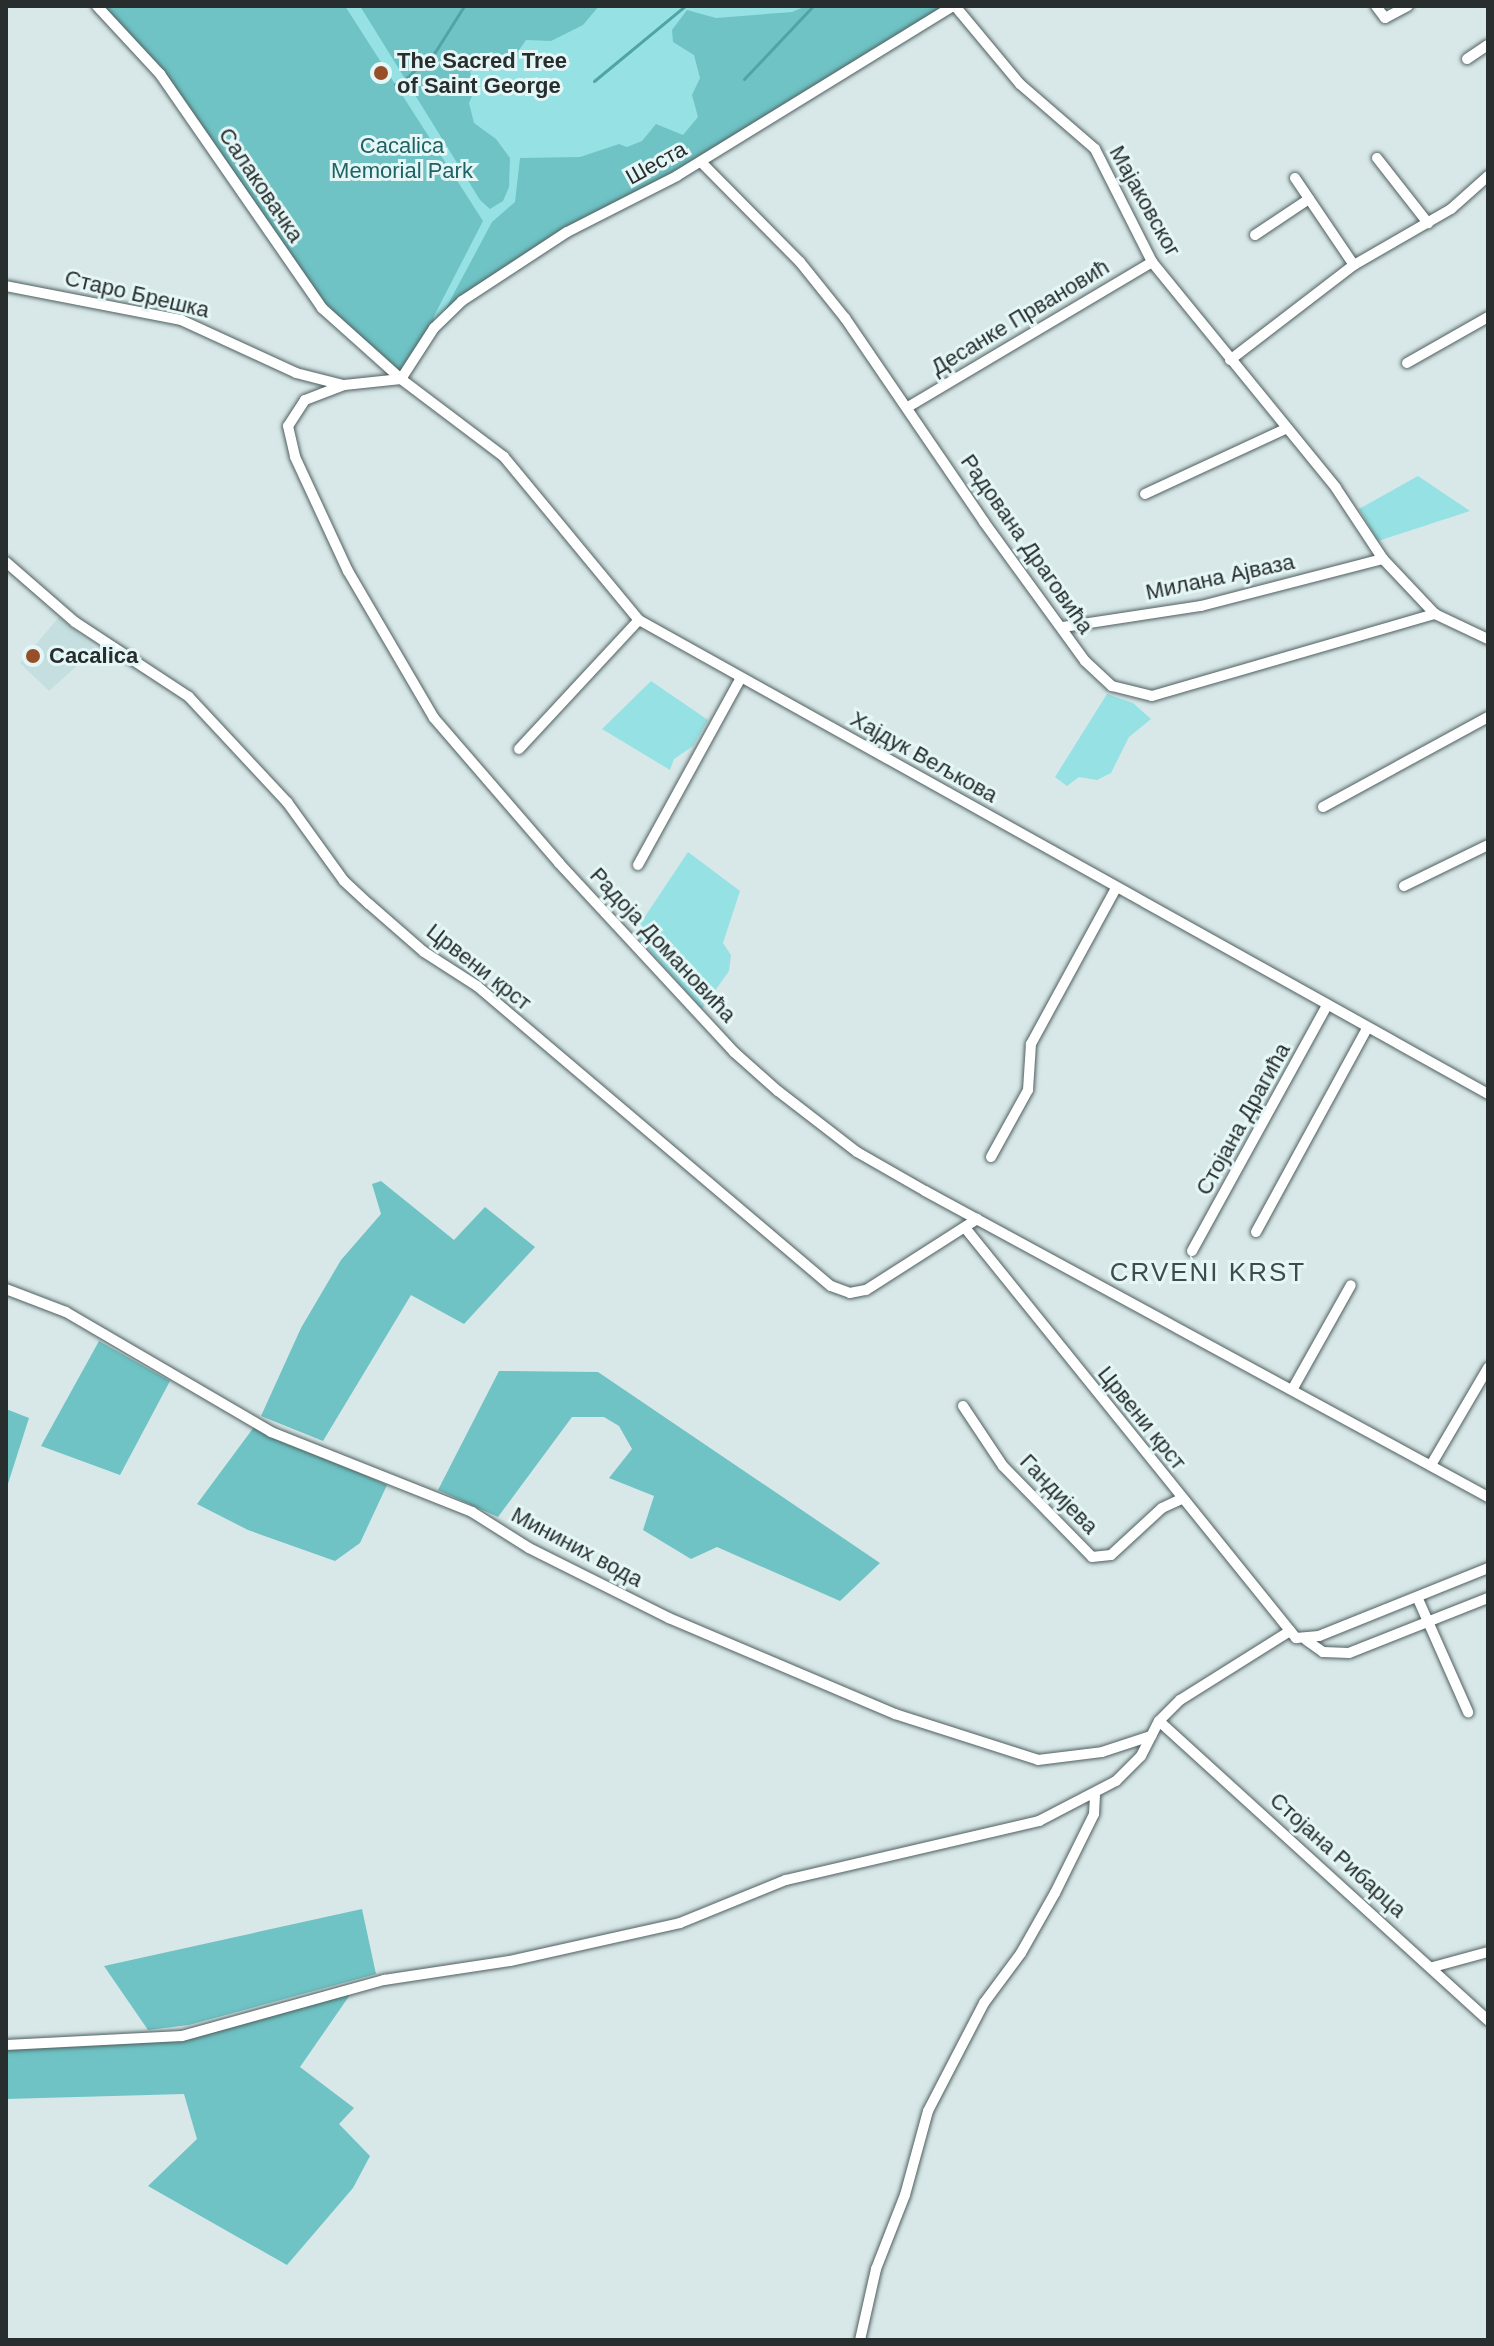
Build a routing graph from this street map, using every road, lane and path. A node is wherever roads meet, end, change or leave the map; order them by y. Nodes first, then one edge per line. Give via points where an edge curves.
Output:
1 (97, 6) edge
2 (954, 6) edge
3 (1376, 6) edge
4 (1408, 6) edge
5 (1488, 45) edge
6 (1467, 59) dead end
7 (1377, 158) dead end
8 (701, 162) junction
9 (1488, 176) edge
10 (1295, 178) dead end
11 (1309, 199) junction
12 (1428, 223) junction
13 (1255, 235) dead end
14 (1152, 262) junction
15 (1354, 265) junction
16 (6, 286) edge
17 (1488, 317) edge
18 (1230, 360) junction
19 (1407, 363) dead end
20 (401, 379) junction
21 (344, 385) junction
22 (908, 407) junction
23 (1285, 429) junction
24 (1145, 494) dead end
25 (1383, 559) junction
26 (6, 562) edge
27 (1435, 614) junction
28 (639, 620) junction
29 (1063, 627) junction
30 (1488, 639) edge
31 (741, 678) junction
32 (1488, 717) edge
33 (519, 749) dead end
34 (1323, 807) dead end
35 (1488, 845) edge
36 (638, 865) dead end
37 (1404, 886) dead end
38 (1116, 888) junction
39 (1327, 1005) junction
40 (1367, 1028) junction
41 (1488, 1094) edge
42 (991, 1157) dead end
43 (977, 1219) junction
44 (966, 1229) junction
45 (1256, 1232) dead end
46 (1192, 1251) dead end
47 (1351, 1285) dead end
48 (6, 1289) edge
49 (1488, 1368) edge
50 (1292, 1390) junction
51 (963, 1406) dead end
52 (1431, 1465) junction
53 (1488, 1497) edge
54 (1181, 1499) junction
55 (1488, 1568) edge
56 (1488, 1598) edge
57 (1418, 1599) junction
58 (1429, 1624) junction
59 (1290, 1631) junction
60 (1306, 1640) junction
61 (1468, 1712) dead end
62 (1159, 1721) junction
63 (1151, 1736) junction
64 (1095, 1794) junction
65 (1488, 1952) edge
66 (1433, 1967) junction
67 (1488, 2020) edge
68 (6, 2045) edge
69 (860, 2340) edge

1 - 20 street, Салаковачка via 160,74 322,308
2 - 8 street, Шеста
2 - 14 street, Мајаковског via 1020,84 1095,149
3 - 4 street via 1385,18
5 - 6 street
7 - 12 street
8 - 20 street, Шеста via 567,232 462,301 434,328
8 - 22 street, Радована Драговића via 800,262
9 - 12 street
10 - 11 street
11 - 13 street
11 - 15 street
12 - 15 street
14 - 18 street, Мајаковског
14 - 22 street, Десанке Првановић
15 - 18 street
16 - 21 street, Старо Брешка via 181,320 296,373
17 - 19 street
18 - 23 street, Мајаковског
20 - 21 street, Радоја Домановића
20 - 28 street, Хајдук Вељкова via 504,457
21 - 43 street, Радоја Домановића via 310,396 297,408 288,426 292,446 348,571 434,718 519,819 734,1052 857,1152
22 - 29 street, Радована Драговића via 984,522
23 - 24 street
23 - 25 street, Мајаковског via 1336,488
25 - 27 street, Мајаковског
25 - 29 street, Милана Ајваза via 1201,606
26 - 44 street, Црвени крст via 75,622 189,697 287,802 344,881 369,904 424,952 477,986 831,1286 850,1293 866,1290 939,1239
27 - 29 street, Радована Драговића via 1152,696 1121,690 1101,678
27 - 30 street, Мајаковског
28 - 31 street, Хајдук Вељкова
28 - 33 street
31 - 36 street
31 - 38 street, Хајдук Вељкова
32 - 34 street
35 - 37 street
38 - 39 street, Хајдук Вељкова
38 - 42 street via 1031,1044 1028,1090
39 - 40 street, Хајдук Вељкова
39 - 46 street, Стојана Драгића
40 - 41 street, Хајдук Вељкова
40 - 45 street
43 - 44 street, Црвени крст
43 - 50 street, Радоја Домановића
44 - 54 street, Црвени крст
47 - 50 street
48 - 63 street, Мининих вода via 66,1312 271,1432 472,1512 529,1548 669,1618 895,1714 1038,1760 1102,1752
49 - 52 street
50 - 52 street, Радоја Домановића
51 - 54 street, Гандијева via 1003,1466 1092,1557 1111,1555 1162,1508
52 - 53 street, Радоја Домановића
54 - 59 street, Црвени крст
55 - 57 street
56 - 58 street
57 - 58 street
57 - 60 street
58 - 60 street via 1339,1655
58 - 61 street
59 - 60 street
59 - 62 street via 1201,1684
62 - 63 street
62 - 66 street, Стојана Рибарца
63 - 64 street via 1141,1756
64 - 68 street via 1039,1821 786,1880 680,1923 510,1961 384,1980 182,2036
64 - 69 street via 1094,1814 1055,1893 977,2014 928,2111 905,2195 876,2269
65 - 66 street
66 - 67 street, Стојана Рибарца

